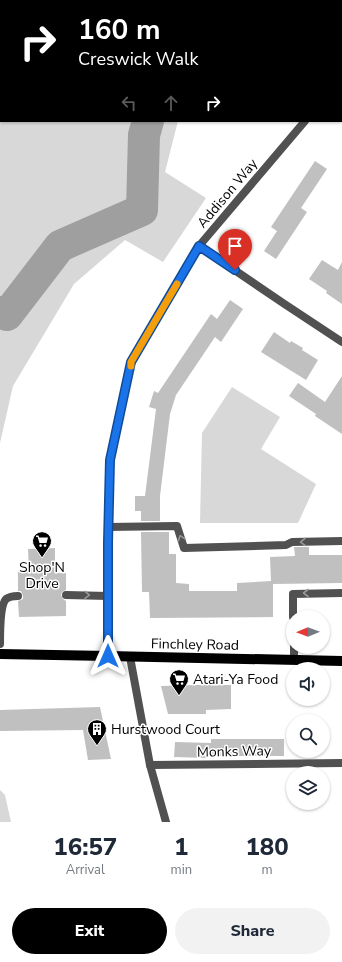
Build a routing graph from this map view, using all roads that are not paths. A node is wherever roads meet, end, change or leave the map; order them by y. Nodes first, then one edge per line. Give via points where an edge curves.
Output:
1 (304, 122) edge
2 (199, 246) junction
3 (342, 342) edge
4 (108, 527) junction
5 (342, 541) edge
6 (342, 593) edge
7 (66, 595) dead end
8 (18, 596) dead end
9 (108, 596) junction
10 (293, 610) edge
11 (0, 644) edge
12 (0, 654) edge
13 (294, 654) edge
14 (108, 656) junction
15 (130, 657) junction
16 (294, 660) junction
17 (342, 661) edge
18 (342, 763) edge
19 (150, 765) junction
20 (166, 822) edge

1 - 2 street, Addison Way
2 - 3 street
2 - 4 street, Addison Way via 131,362 110,460
5 -> 4 street via 292,542 286,546 184,548 177,526
4 - 9 street, Addison Way
6 -> 10 street via 293,594
7 -> 9 street
8 - 11 street via 10,596 4,600 1,608
9 - 14 street, Addison Way
12 - 14 main road, Finchley Road
13 - 16 street
14 - 15 main road, Finchley Road
15 - 16 main road, Finchley Road
15 - 19 street
16 - 17 main road, Finchley Road
18 - 19 street, Monks Way
19 - 20 street

